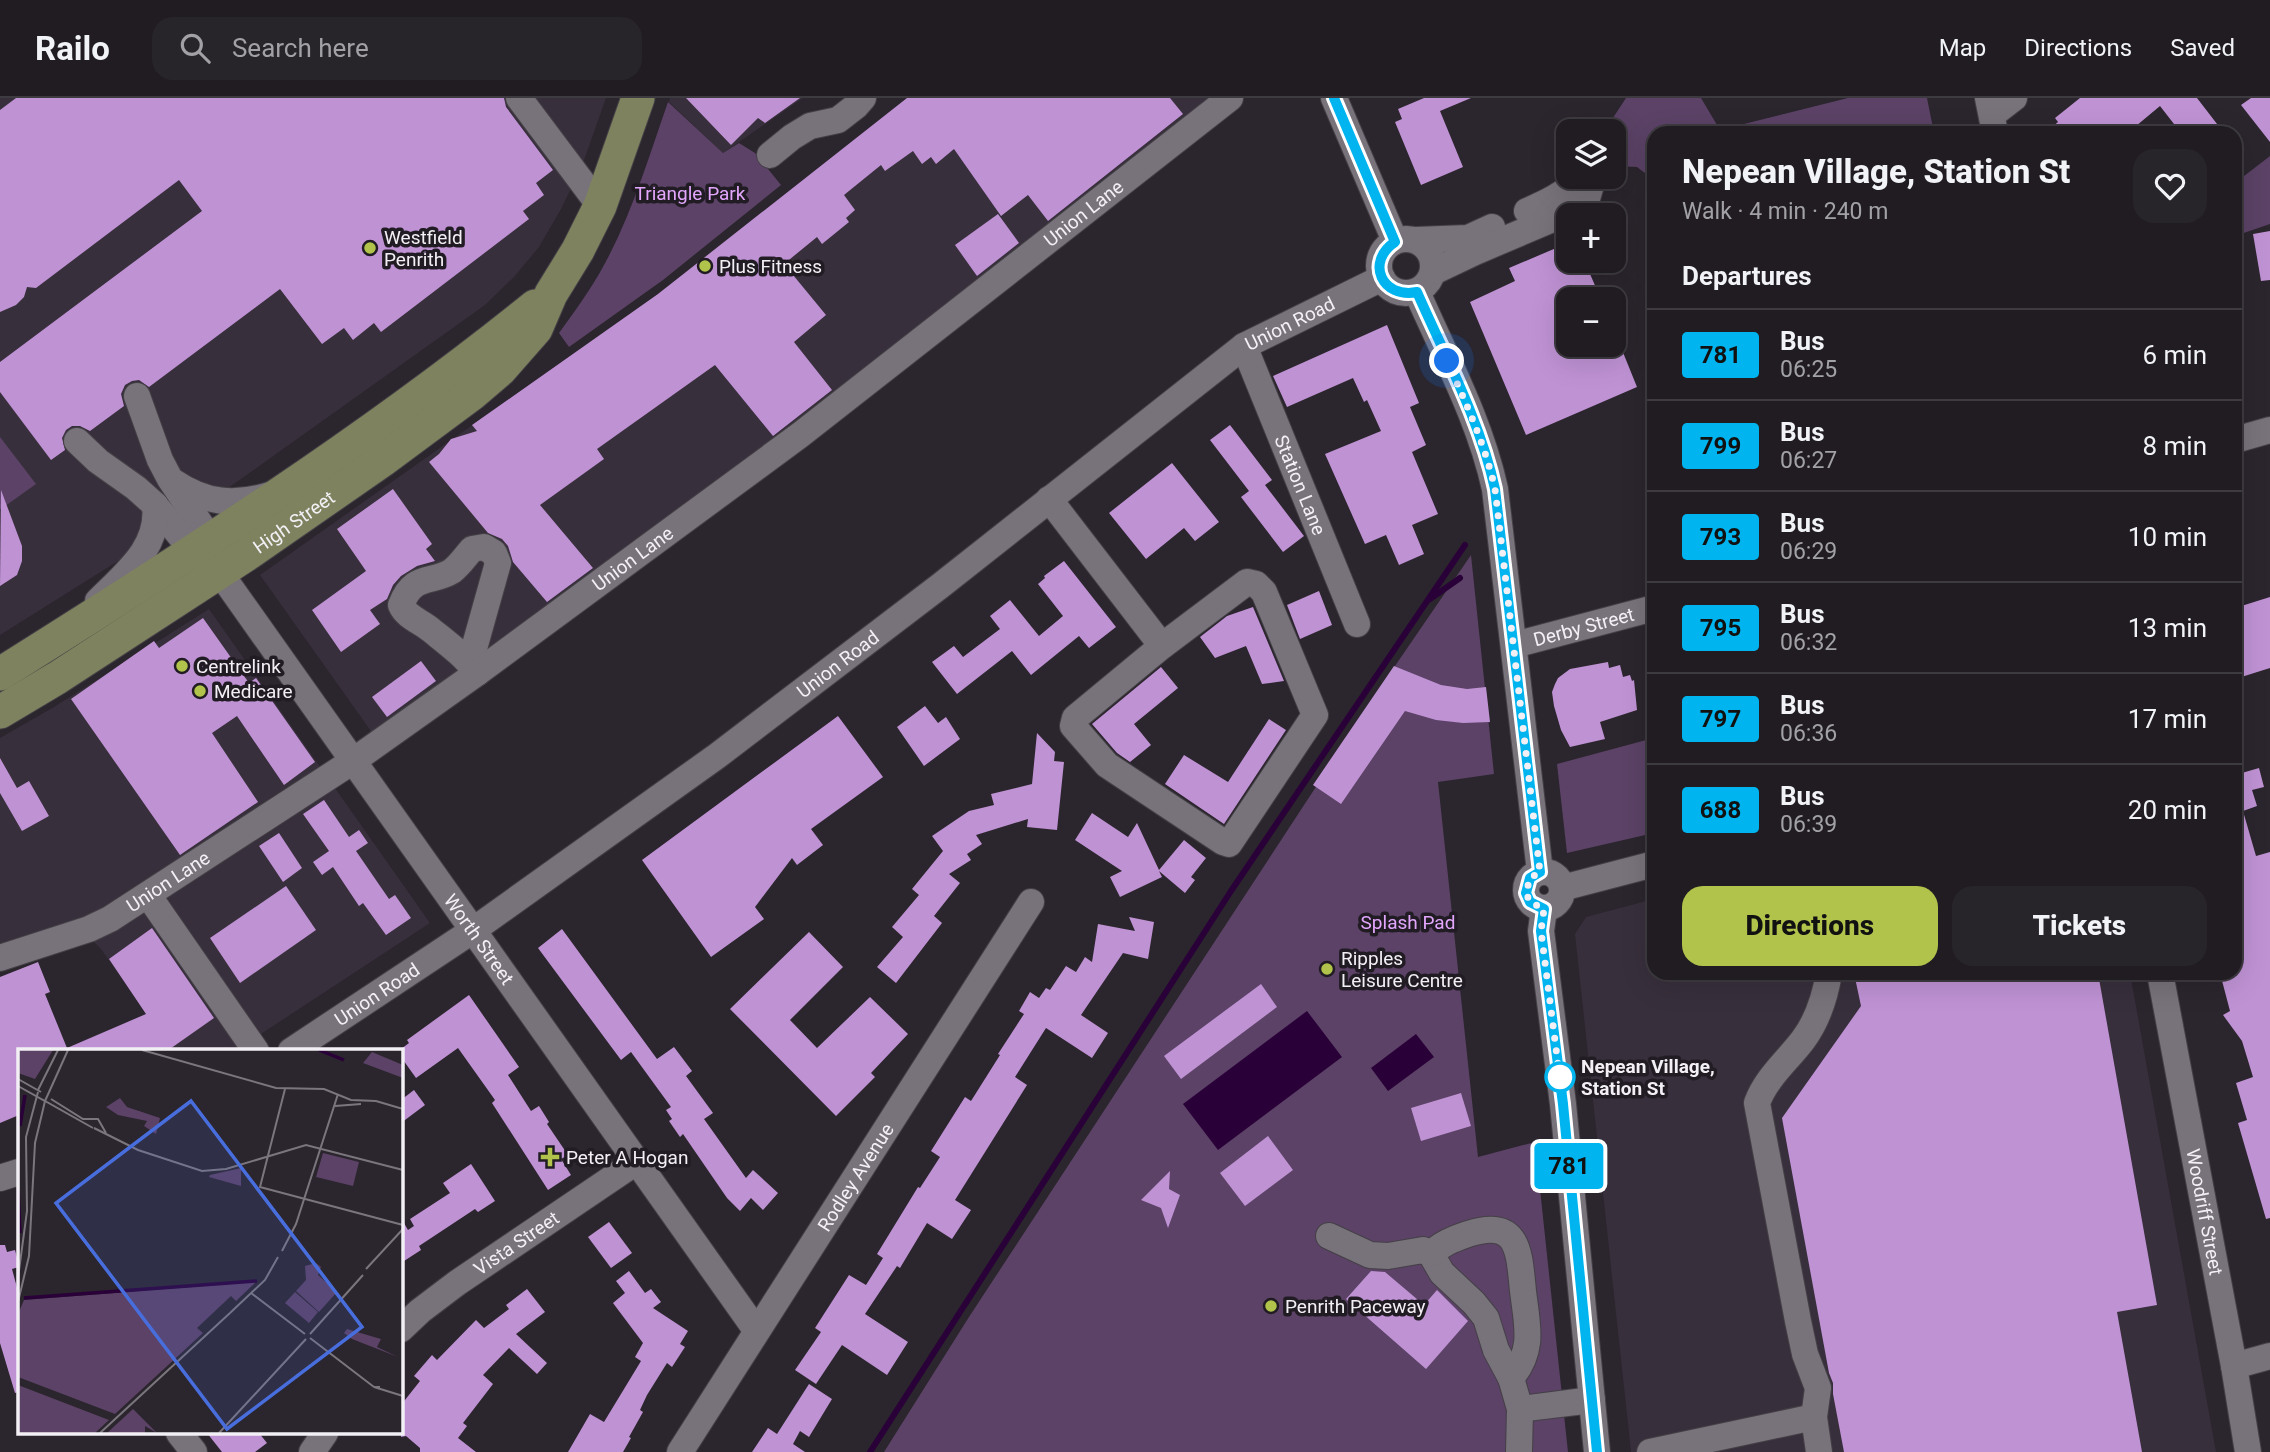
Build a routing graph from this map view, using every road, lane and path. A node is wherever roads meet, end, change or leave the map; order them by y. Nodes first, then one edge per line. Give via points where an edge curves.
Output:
1 (519, 98) edge
2 (638, 98) edge
3 (863, 98) edge
4 (1230, 98) edge
5 (1334, 98) edge
6 (2014, 98) edge
7 (1992, 115) edge
8 (770, 155) dead end
9 (1568, 189) edge
10 (1590, 189) edge
11 (600, 206) junction
12 (1405, 241) junction
13 (1382, 278) junction
14 (1425, 282) junction
15 (551, 294) junction
16 (1244, 346) junction
17 (137, 396) dead end
18 (2270, 430) edge
19 (2242, 438) edge
20 (77, 441) dead end
21 (170, 479) junction
22 (282, 492) junction
23 (1049, 499) junction
24 (155, 505) junction
25 (201, 546) junction
26 (220, 573) junction
27 (1647, 610) edge
28 (1357, 624) dead end
29 (72, 629) junction
30 (1514, 645) junction
31 (1163, 646) junction
32 (0, 674) edge
33 (0, 712) edge
34 (353, 761) junction
35 (1647, 866) edge
36 (1540, 872) junction
37 (1562, 888) junction
38 (148, 895) junction
39 (1031, 902) dead end
40 (1544, 909) junction
41 (472, 931) junction
42 (0, 958) edge
43 (1828, 980) edge
44 (2161, 980) edge
45 (255, 1049) edge
46 (294, 1049) edge
47 (636, 1162) junction
48 (18, 1171) edge
49 (0, 1178) edge
50 (1329, 1237) dead end
51 (1431, 1254) junction
52 (402, 1328) edge
53 (756, 1331) junction
54 (2270, 1356) edge
55 (2234, 1366) junction
56 (1511, 1378) junction
57 (1592, 1400) junction
58 (1520, 1409) junction
59 (1814, 1417) junction
60 (180, 1434) edge
61 (324, 1434) edge
62 (194, 1452) edge
63 (312, 1452) edge
64 (680, 1452) edge
65 (1519, 1452) edge
66 (1597, 1452) edge
67 (1650, 1452) edge
68 (1819, 1452) edge
69 (2248, 1452) edge

1 - 11 street
2 - 11 main road, High Street
3 - 8 street via 838,120 810,126
4 - 34 street, Union Lane via 800,435 473,668
5 - 12 street
6 - 7 street
9 - 12 street via 1468,238
10 - 14 street via 1587,199 1569,212 1475,252
11 - 15 main road, High Street
12 - 13 street via 1388,246 1379,261
12 - 14 street via 1429,249 1432,256
13 - 14 street via 1400,293
13 - 16 street, Union Road
14 - 30 street via 1488,458
15 - 22 main road, High Street via 455,370
15 - 26 main road, High Street via 537,329 472,394
16 - 23 street, Union Road
16 - 28 street, Station Lane
17 - 21 street, Worth Street
18 - 19 street
20 - 24 street, Worth Street
21 - 22 street via 189,492 218,502 251,501
21 - 25 street, Worth Street via 201,525
22 - 25 main road, High Street
23 - 31 street
23 - 41 street, Union Road via 841,663
24 - 25 street, Worth Street via 181,538
24 - 29 street via 153,535 145,550
25 - 26 street, Worth Street
25 - 29 main road, High Street
26 - 33 main road, High Street
26 - 34 street, Worth Street
27 - 30 street, Derby Street
29 - 32 main road, High Street
30 - 36 street
31 - 31 street via 1244,584 1253,583 1265,592 1314,709 1312,722 1229,844 1107,765 1073,726 1075,718
34 - 38 street, Union Lane
34 - 41 street, Worth Street
35 - 37 street
36 - 37 street via 1553,874
36 - 40 street via 1530,878 1526,893 1530,902
37 - 40 street via 1557,903
38 - 42 street, Union Lane via 89,929
38 - 45 street
39 - 53 street, Rodley Avenue
40 - 57 street via 1541,931
41 - 46 street, Union Road
41 - 47 street, Worth Street
43 - 59 street via 1812,1026 1762,1089 1757,1102 1805,1354 1818,1388
44 - 55 street, Woodriff Street
47 - 52 street, Vista Street via 457,1283
47 - 53 street, Worth Street
48 - 49 street
50 - 51 street via 1370,1255 1423,1250
51 - 56 street via 1442,1273 1486,1318
51 - 56 street via 1441,1244 1486,1228 1497,1229 1517,1245 1528,1343
53 - 64 street, Rodley Avenue
54 - 55 street
55 - 69 street, Woodriff Street
56 - 58 street
57 - 58 street
57 - 66 street
58 - 65 street
59 - 67 street
59 - 68 street
60 - 62 street
61 - 63 street

